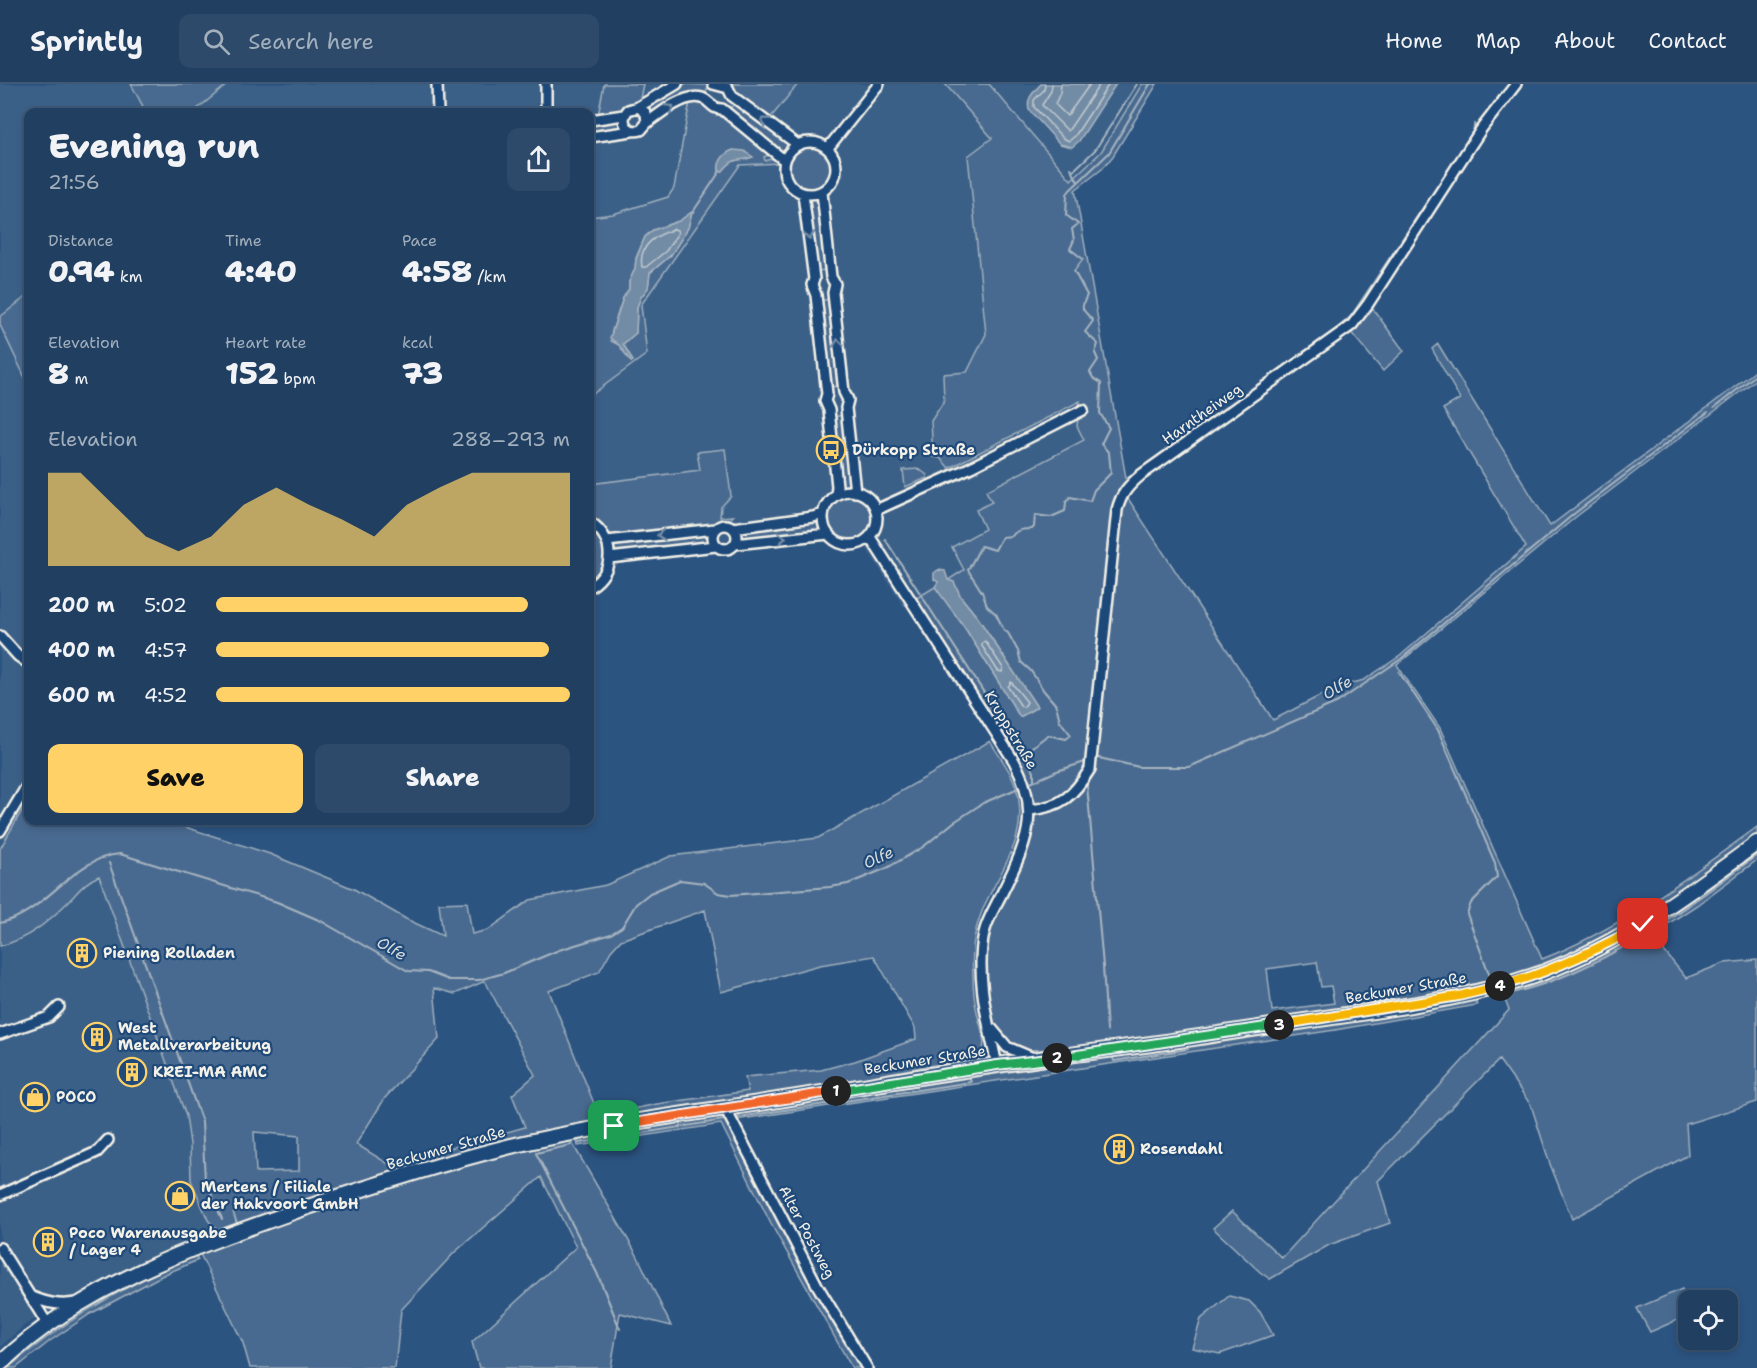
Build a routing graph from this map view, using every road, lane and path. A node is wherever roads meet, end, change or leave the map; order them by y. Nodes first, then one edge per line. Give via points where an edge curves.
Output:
1 (437, 84) edge
2 (546, 84) edge
3 (677, 84) edge
4 (879, 84) edge
5 (1516, 84) edge
6 (714, 85) edge
7 (732, 96) junction
8 (708, 101) junction
9 (638, 107) junction
10 (438, 108) edge
11 (546, 108) edge
12 (722, 109) junction
13 (624, 115) junction
14 (594, 119) edge
15 (647, 123) junction
16 (632, 131) junction
17 (594, 136) edge
18 (798, 146) junction
19 (828, 148) junction
20 (785, 161) junction
21 (822, 192) junction
22 (803, 194) junction
23 (831, 277) junction
24 (814, 279) junction
25 (832, 293) junction
26 (816, 295) junction
27 (844, 392) junction
28 (827, 394) junction
29 (846, 408) junction
30 (829, 410) junction
31 (1083, 410) dead end
32 (855, 492) junction
33 (836, 495) junction
34 (876, 510) junction
35 (823, 514) junction
36 (594, 525) edge
37 (734, 528) junction
38 (715, 529) junction
39 (828, 534) junction
40 (867, 539) junction
41 (607, 541) junction
42 (735, 544) junction
43 (716, 546) junction
44 (609, 558) junction
45 (594, 584) edge
46 (0, 636) edge
47 (24, 660) edge
48 (24, 791) edge
49 (1030, 810) junction
50 (0, 831) edge
51 (1757, 843) edge
52 (59, 1006) dead end
53 (989, 1025) junction
54 (0, 1034) edge
55 (1043, 1059) junction
56 (997, 1065) junction
57 (725, 1108) junction
58 (108, 1140) dead end
59 (0, 1195) edge
60 (0, 1248) edge
61 (32, 1297) junction
62 (85, 1301) junction
63 (48, 1324) junction
64 (0, 1364) edge
65 (867, 1368) edge

1 - 10 street
2 - 11 street
3 - 9 street
4 - 19 street
5 - 49 street, Harntheiweg via 1482,128 1352,325 1141,475 1122,495 1117,510 1090,769 1072,794 1057,804
6 - 7 street via 728,88
6 - 8 street
7 - 12 street via 729,105
18 -> 7 street
8 - 12 street via 713,108
15 -> 8 street via 686,99 698,97
9 - 13 street
9 - 15 street via 646,113
12 - 20 street
13 - 14 street
13 - 16 street via 624,124
15 - 16 street via 641,130
16 - 17 street
18 - 19 street via 813,142
18 - 20 street
19 - 21 street via 837,166 836,177
20 - 22 street via 785,177
21 - 22 street
21 - 23 street
22 -> 24 street
23 - 24 street via 822,274
23 - 25 street via 835,284
24 - 26 street
25 - 26 street via 825,297
27 -> 25 street
26 - 28 street
27 - 28 street via 835,390
27 - 29 street
28 - 30 street
29 - 30 street via 837,413
29 - 32 street
30 - 33 street
31 - 34 street
32 - 33 street
32 - 34 street via 868,498
33 - 35 street
34 - 40 street via 875,529
35 - 37 street
35 - 39 street
36 - 41 street
37 - 38 street via 726,524
37 - 42 street via 738,536
38 -> 41 street
38 - 43 street via 712,538
39 - 40 street via 843,544 853,545
42 -> 39 street
40 - 49 street, Kruppstraße via 943,649 1023,777
41 - 44 street
42 - 43 street via 729,549
43 - 44 street
44 - 45 street via 602,577
46 - 47 street
48 - 50 street
49 - 53 street, Kruppstraße via 1020,858 985,931 981,958
51 - 55 main road, Beckumer Straße via 1643,924 1572,960 1512,982 1383,1010
52 - 54 street via 49,1017
53 - 55 street via 1007,1047
53 - 56 street, Kruppstraße
55 - 56 main road, Beckumer Straße
56 - 57 main road, Beckumer Straße
57 - 62 main road, Beckumer Straße via 512,1146 402,1176 194,1247
57 - 65 street, Alter Postweg via 817,1285
58 - 59 street via 97,1152
60 - 61 street
61 - 62 street via 64,1305
61 - 63 street
62 - 63 main road, Beckumer Straße
63 - 64 main road, Beckumer Straße

